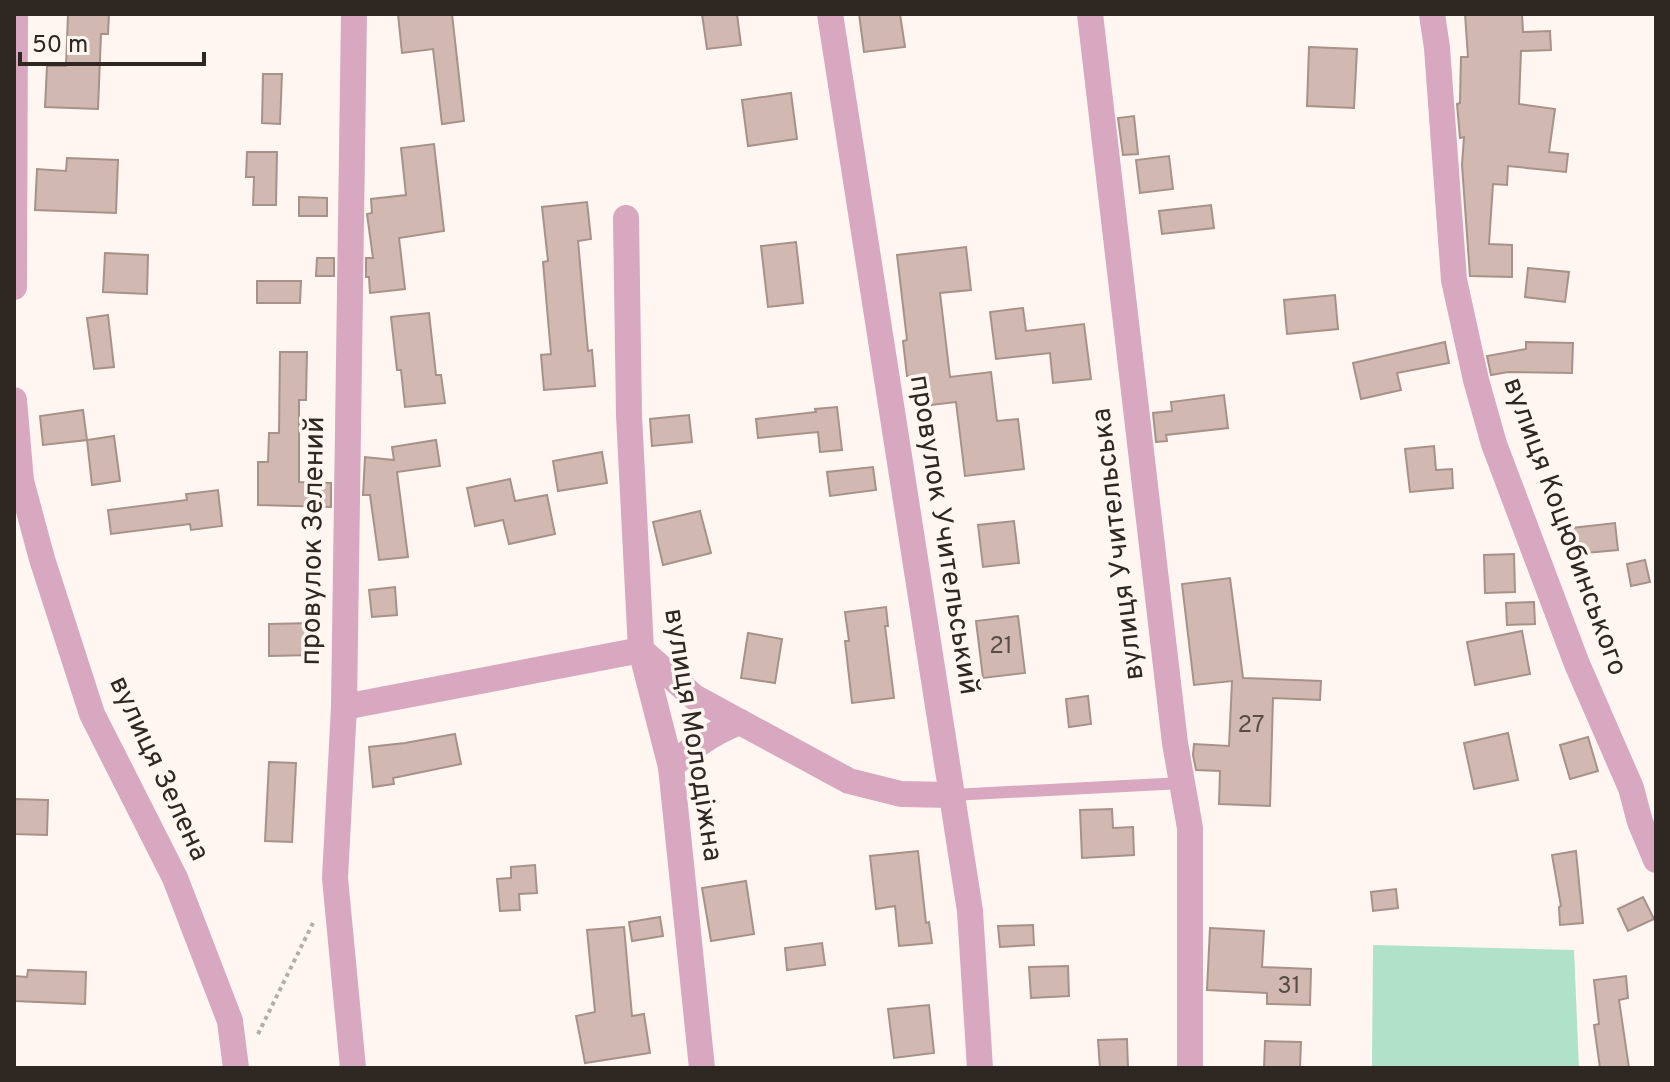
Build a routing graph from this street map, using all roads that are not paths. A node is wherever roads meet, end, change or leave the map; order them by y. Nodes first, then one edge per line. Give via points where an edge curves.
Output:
1 (15, 14) edge
2 (354, 14) edge
3 (830, 14) edge
4 (1090, 14) edge
5 (1432, 14) edge
6 (626, 218) dead end
7 (14, 287) edge
8 (14, 400) edge
9 (641, 650) junction
10 (344, 707) junction
11 (740, 722) junction
12 (671, 767) junction
13 (1182, 783) junction
14 (952, 795) junction
15 (1656, 860) edge
16 (236, 1068) edge
17 (353, 1068) edge
18 (702, 1068) edge
19 (980, 1068) edge
20 (1190, 1068) edge

1 - 7 street
2 - 10 street, провулок Зелений
3 - 14 street, провулок Учительський
4 - 13 street, вулиця Учительська
5 - 15 street, вулиця Коцюбинського via 1454,280 1476,380 1494,444
6 - 9 street, вулиця Молодіжна
8 - 16 street, вулиця Зелена via 21,481 92,714 175,878 230,1021
9 - 10 street
9 - 11 street via 694,697
9 - 12 street, вулиця Молодіжна
10 - 17 street, провулок Зелений via 335,878
11 - 12 street via 691,748
11 - 14 street via 849,781 901,794
12 - 18 street, вулиця Молодіжна
13 - 14 lane
13 - 20 street, вулиця Учительська via 1190,828
14 - 19 street, провулок Учительський via 970,911

